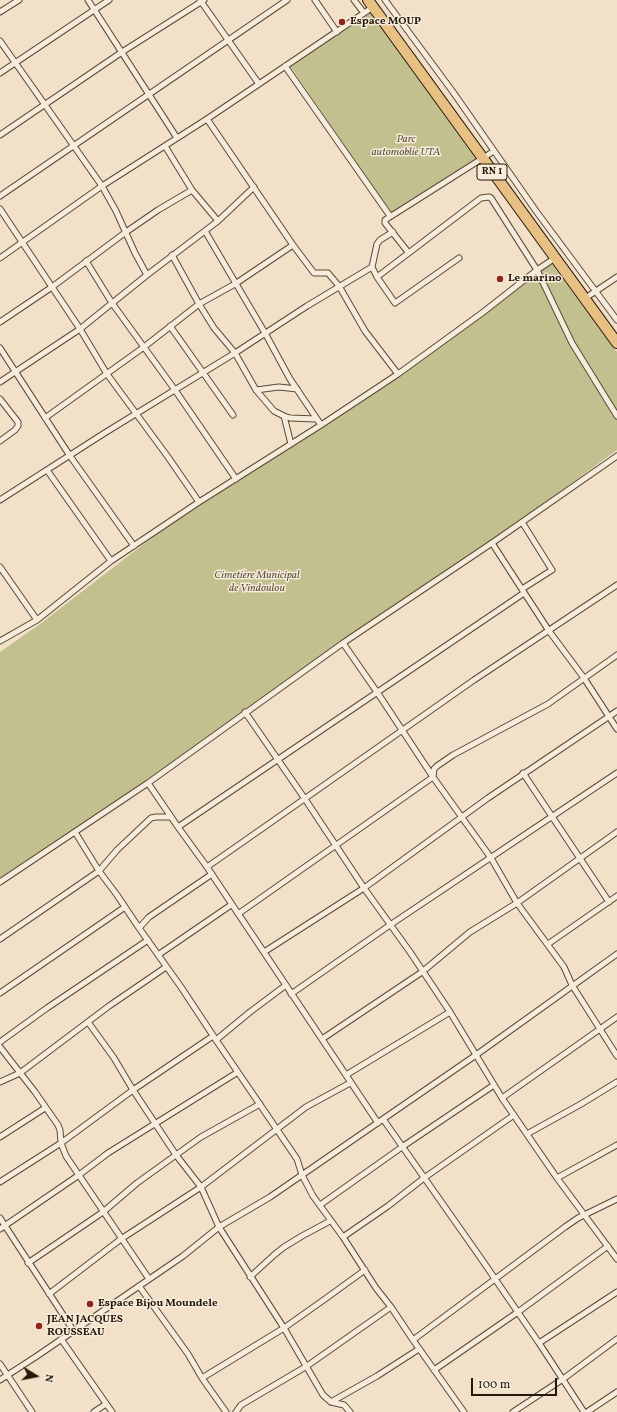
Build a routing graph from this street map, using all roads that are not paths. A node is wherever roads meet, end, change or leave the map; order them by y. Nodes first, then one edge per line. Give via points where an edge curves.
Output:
1 (19, 0) edge
2 (88, 0) edge
3 (109, 0) edge
4 (287, 0) edge
5 (314, 0) edge
6 (354, 0) edge
7 (385, 0) edge
8 (202, 1) edge
9 (371, 4) edge
10 (95, 9) junction
11 (0, 12) edge
12 (364, 13) junction
13 (337, 32) junction
14 (0, 41) edge
15 (229, 41) junction
16 (122, 52) junction
17 (15, 63) junction
18 (285, 66) junction
19 (0, 73) edge
20 (258, 84) junction
21 (149, 94) junction
22 (44, 105) junction
23 (207, 119) junction
24 (0, 135) edge
25 (176, 138) junction
26 (73, 146) junction
27 (165, 146) junction
28 (494, 151) junction
29 (483, 158) junction
30 (102, 186) junction
31 (254, 187) junction
32 (192, 190) junction
33 (0, 196) edge
34 (0, 209) edge
35 (390, 216) junction
36 (218, 221) junction
37 (204, 231) junction
38 (126, 232) junction
39 (393, 232) junction
40 (23, 242) junction
41 (293, 245) junction
42 (408, 252) junction
43 (172, 255) junction
44 (0, 258) edge
45 (459, 258) dead end
46 (555, 258) junction
47 (86, 261) junction
48 (372, 267) junction
49 (537, 270) junction
50 (147, 275) junction
51 (377, 277) junction
52 (617, 277) edge
53 (235, 284) junction
54 (52, 286) junction
55 (339, 286) junction
56 (596, 290) junction
57 (584, 299) junction
58 (112, 303) junction
59 (199, 304) junction
60 (617, 320) edge
61 (0, 322) edge
62 (170, 326) junction
63 (80, 329) junction
64 (265, 333) junction
65 (617, 343) edge
66 (144, 347) junction
67 (0, 348) edge
68 (235, 353) junction
69 (15, 372) junction
70 (204, 372) junction
71 (107, 374) junction
72 (398, 374) junction
73 (0, 382) edge
74 (297, 389) junction
75 (175, 390) junction
76 (256, 390) junction
77 (0, 399) edge
78 (136, 414) junction
79 (233, 415) dead end
80 (284, 416) junction
81 (617, 416) edge
82 (45, 418) junction
83 (316, 419) junction
84 (321, 425) junction
85 (0, 441) edge
86 (291, 444) junction
87 (70, 456) junction
88 (617, 456) edge
89 (47, 470) junction
90 (236, 479) junction
91 (0, 500) edge
92 (198, 502) junction
93 (522, 522) junction
94 (492, 543) junction
95 (134, 546) junction
96 (111, 561) junction
97 (0, 567) edge
98 (617, 585) edge
99 (523, 591) junction
100 (37, 620) junction
101 (549, 630) junction
102 (0, 640) edge
103 (342, 643) junction
104 (617, 655) edge
105 (584, 678) junction
106 (377, 692) junction
107 (617, 711) edge
108 (245, 712) junction
109 (609, 716) junction
110 (617, 729) edge
111 (403, 731) junction
112 (278, 760) junction
113 (523, 773) junction
114 (617, 773) edge
115 (433, 777) junction
116 (148, 783) junction
117 (305, 799) junction
118 (551, 816) junction
119 (171, 817) junction
120 (462, 818) junction
121 (178, 828) junction
122 (75, 832) junction
123 (617, 832) edge
124 (335, 846) junction
125 (491, 858) junction
126 (581, 859) junction
127 (207, 866) junction
128 (99, 871) junction
129 (212, 874) junction
130 (0, 882) edge
131 (364, 888) junction
132 (617, 896) edge
133 (609, 902) junction
134 (517, 903) junction
135 (231, 905) junction
136 (125, 907) junction
137 (238, 914) junction
138 (390, 924) junction
139 (139, 928) junction
140 (0, 938) edge
141 (148, 940) junction
142 (548, 944) junction
143 (264, 952) junction
144 (617, 954) edge
145 (158, 955) junction
146 (166, 967) junction
147 (422, 972) junction
148 (286, 985) junction
149 (572, 986) junction
150 (0, 993) edge
151 (292, 994) junction
152 (450, 1012) junction
153 (617, 1018) edge
154 (88, 1022) junction
155 (600, 1030) junction
156 (214, 1038) junction
157 (322, 1039) junction
158 (0, 1042) edge
159 (0, 1047) edge
160 (476, 1055) junction
161 (617, 1056) edge
162 (238, 1072) junction
163 (20, 1073) junction
164 (346, 1075) junction
165 (0, 1082) edge
166 (617, 1082) edge
167 (350, 1083) junction
168 (494, 1085) junction
169 (133, 1090) junction
170 (502, 1098) junction
171 (260, 1104) junction
172 (46, 1108) junction
173 (514, 1116) junction
174 (383, 1119) junction
175 (378, 1123) junction
176 (155, 1124) junction
177 (277, 1129) junction
178 (527, 1134) junction
179 (0, 1136) edge
180 (61, 1143) junction
181 (617, 1145) edge
182 (402, 1146) junction
183 (176, 1155) junction
184 (79, 1175) junction
185 (302, 1175) junction
186 (424, 1178) junction
187 (557, 1178) junction
188 (0, 1182) edge
189 (201, 1187) junction
190 (617, 1198) edge
191 (320, 1205) junction
192 (103, 1212) junction
193 (585, 1216) junction
194 (0, 1218) edge
195 (330, 1221) junction
196 (2, 1227) edge
197 (219, 1227) junction
198 (343, 1237) junction
199 (121, 1239) junction
200 (608, 1246) junction
201 (617, 1259) edge
202 (28, 1263) junction
203 (365, 1270) junction
204 (250, 1277) junction
205 (149, 1279) junction
206 (495, 1279) junction
207 (139, 1286) junction
208 (617, 1292) edge
209 (49, 1294) junction
210 (391, 1307) junction
211 (518, 1312) junction
212 (284, 1328) junction
213 (73, 1330) junction
214 (60, 1339) junction
215 (617, 1339) edge
216 (413, 1340) junction
217 (539, 1343) junction
218 (418, 1349) junction
219 (0, 1364) edge
220 (307, 1366) junction
221 (434, 1370) junction
222 (7, 1375) junction
223 (202, 1378) junction
224 (563, 1379) junction
225 (0, 1380) edge
226 (617, 1392) edge
227 (331, 1402) junction
228 (106, 1404) junction
229 (32, 1412) edge
230 (94, 1412) edge
231 (112, 1412) edge
232 (226, 1412) edge
233 (236, 1412) edge
234 (350, 1412) edge
235 (464, 1412) edge
236 (513, 1412) edge
237 (585, 1412) edge

1 - 11 street
2 - 10 street
3 - 10 street
4 - 15 street
5 - 13 street
6 - 12 street
7 - 28 street
8 - 15 street
8 - 16 street
9 - 12 street
9 - 29 highway, RN 1
10 - 16 street
10 - 17 street
12 - 13 street
13 - 18 street
14 - 17 street
15 - 20 street
15 - 21 street
16 - 21 street
16 - 22 street
17 - 19 street
17 - 22 street
18 - 20 street
18 - 35 street
20 - 23 street
21 - 25 street
21 - 26 street
22 - 24 street
22 - 26 street
23 - 25 street
23 - 31 street
25 - 27 street
26 - 30 street
26 - 33 street
27 - 30 street
27 - 32 street
28 - 29 street
28 - 56 street
29 - 35 street
29 - 46 highway, RN 1
30 - 38 street
30 - 40 street
31 - 36 street
31 - 41 street
32 - 36 street
32 - 38 street
34 - 40 street
35 - 39 street via 384,222
36 - 37 street
37 - 43 street
37 - 53 street
38 - 47 street
38 - 50 street
39 - 42 street
39 - 48 street via 377,244
40 - 44 street
40 - 54 street
41 - 53 street
41 - 55 street via 314,273 328,273
42 - 49 street via 486,196 491,198
42 - 51 street
43 - 50 street
43 - 59 street
45 - 51 street via 395,303
46 - 49 street
46 - 57 highway, RN 1
47 - 54 street
47 - 58 street
48 - 51 street
48 - 55 street
49 - 72 street
49 - 81 street via 572,343
50 - 58 street
52 - 56 street
53 - 59 street
53 - 64 street
54 - 61 street
54 - 63 street
55 - 64 street
55 - 72 street via 365,331
56 - 57 street
56 - 60 street
57 - 65 highway, RN 1
58 - 63 street
58 - 66 street
59 - 62 street
59 - 68 street via 214,328
62 - 66 street
62 - 70 street
63 - 69 street
63 - 71 street
64 - 68 street
64 - 74 street
66 - 71 street
66 - 75 street
67 - 69 street
68 - 70 street
68 - 76 street
69 - 73 street
69 - 82 street
70 - 75 street
70 - 79 street
71 - 78 street
71 - 82 street
72 - 84 street
74 - 76 street via 279,387
74 - 83 street
75 - 78 street
75 - 90 street
76 - 80 street via 274,411
77 - 85 street via 18,422 18,426
78 - 87 street
78 - 92 street
80 - 83 street
80 - 86 street
82 - 87 street
83 - 84 street
84 - 86 street
86 - 90 street
87 - 89 street
87 - 95 street
88 - 93 street
89 - 91 street
89 - 96 street
90 - 92 street
92 - 95 street
93 - 94 street
93 - 99 street via 552,570
94 - 99 street
94 - 103 street
95 - 96 street
96 - 100 street
97 - 100 street
98 - 101 street
99 - 101 street
99 - 106 street
100 - 102 street
101 - 105 street
101 - 111 street
103 - 106 street
103 - 108 street
104 - 105 street
105 - 109 street
105 - 115 street via 548,704 453,754 434,769
106 - 111 street
106 - 112 street
107 - 109 street
108 - 112 street
108 - 116 street
109 - 110 street
109 - 113 street
111 - 115 street
111 - 117 street
112 - 117 street
112 - 121 street
113 - 118 street
113 - 120 street
114 - 118 street
115 - 120 street
115 - 124 street
116 - 119 street
116 - 122 street
117 - 124 street
117 - 127 street
118 - 125 street
118 - 126 street
119 - 121 street
119 - 128 street via 151,818
120 - 125 street
120 - 131 street
121 - 127 street
122 - 128 street
122 - 130 street
123 - 126 street
124 - 131 street
124 - 137 street
125 - 134 street
125 - 138 street
126 - 133 street
126 - 134 street
127 - 129 street
128 - 136 street
128 - 140 street
129 - 135 street
129 - 139 street via 149,917
131 - 138 street
131 - 143 street
132 - 133 street
133 - 142 street
134 - 142 street
134 - 147 street via 470,932
135 - 137 street
135 - 145 street
136 - 139 street
136 - 150 street
137 - 143 street
138 - 147 street
138 - 151 street
139 - 141 street
141 - 145 street
141 - 158 street
142 - 149 street via 564,967
143 - 148 street
144 - 149 street
145 - 146 street
146 - 154 street
146 - 156 street
147 - 152 street
147 - 157 street
148 - 151 street
148 - 156 street
149 - 155 street
149 - 160 street
151 - 157 street
152 - 160 street
152 - 164 street
153 - 155 street
154 - 163 street
154 - 169 street
155 - 161 street
155 - 170 street
156 - 162 street
156 - 169 street
157 - 164 street
159 - 163 street
160 - 168 street
160 - 174 street
162 - 171 street
162 - 176 street
163 - 165 street
163 - 172 street
164 - 167 street
166 - 178 street
167 - 175 street
167 - 177 street via 306,1107
168 - 170 street
168 - 182 street
169 - 176 street
169 - 180 street
170 - 173 street
171 - 177 street
171 - 183 street via 201,1137
172 - 179 street
172 - 180 street via 60,1130
173 - 178 street
173 - 186 street
174 - 175 street
174 - 182 street
175 - 185 street
176 - 183 street
176 - 184 street via 108,1153
177 - 185 street via 297,1159
177 - 189 street
178 - 187 street
180 - 184 street via 66,1156
180 - 188 street
181 - 187 street
182 - 186 street
182 - 191 street
183 - 189 street
183 - 192 street
184 - 192 street
184 - 196 street
185 - 191 street
185 - 197 street
186 - 198 street
186 - 206 street
187 - 193 street
189 - 197 street
189 - 199 street
190 - 193 street
191 - 195 street
192 - 199 street
192 - 202 street
193 - 200 street
193 - 206 street via 565,1227
194 - 196 street
195 - 198 street
195 - 204 street via 284,1247
196 - 202 street
197 - 204 street
197 - 205 street
198 - 203 street
199 - 205 street
199 - 209 street
200 - 201 street
200 - 211 street
202 - 209 street
203 - 210 street
203 - 212 street
204 - 212 street
205 - 207 street
206 - 211 street
206 - 216 street
207 - 213 street
207 - 223 street via 188,1354
208 - 217 street
209 - 213 street
210 - 216 street
210 - 220 street
211 - 217 street
211 - 221 street
212 - 220 street
212 - 223 street
213 - 214 street
214 - 222 street
214 - 228 street
215 - 224 street
216 - 218 street
217 - 224 street
218 - 221 street
218 - 227 street
219 - 222 street
220 - 227 street via 323,1395
220 - 233 street via 241,1405
221 - 235 street
222 - 225 street
222 - 229 street
223 - 232 street
224 - 236 street
224 - 237 street
226 - 237 street
227 - 234 street via 344,1405
228 - 230 street
228 - 231 street

